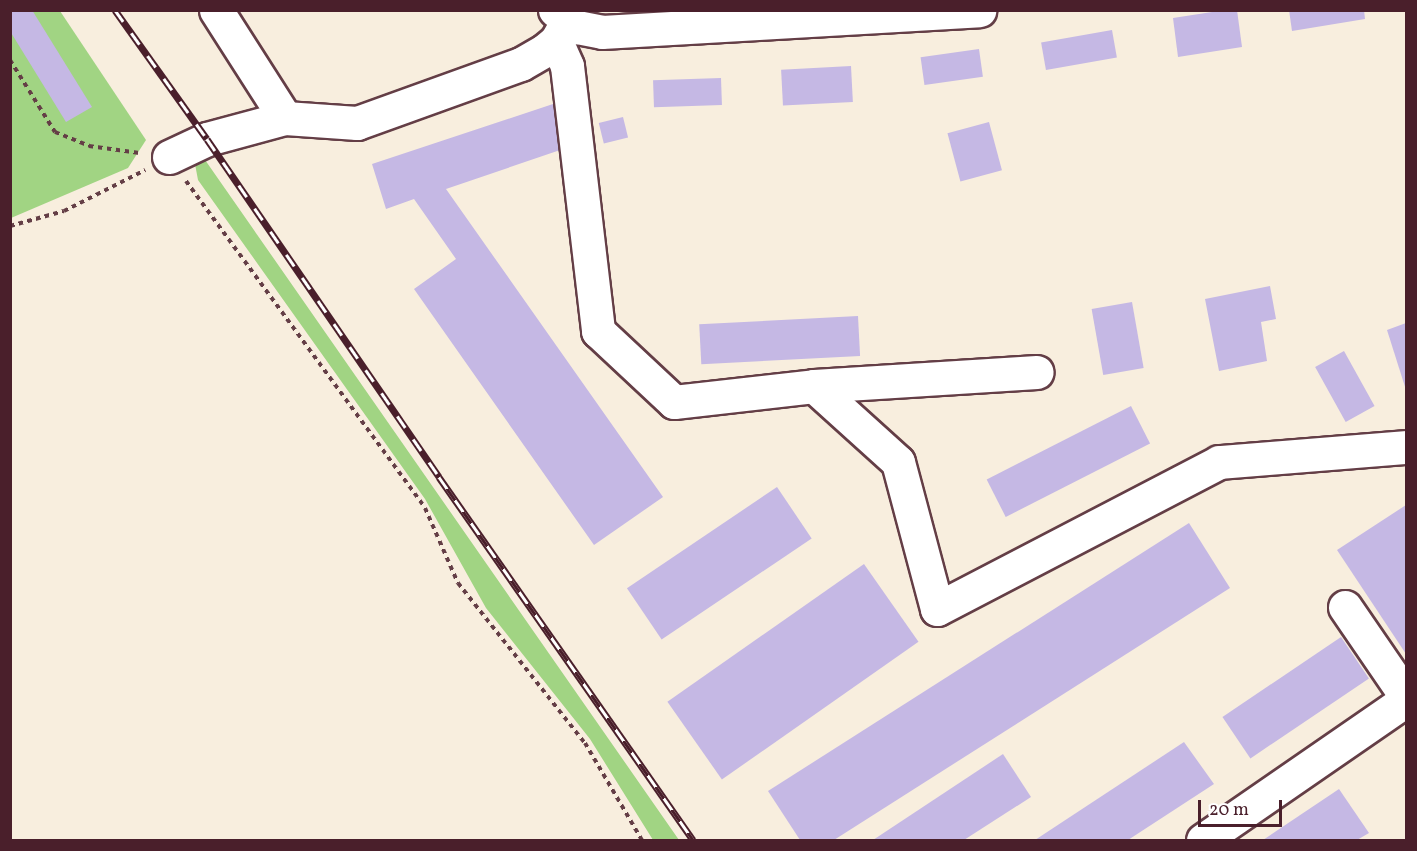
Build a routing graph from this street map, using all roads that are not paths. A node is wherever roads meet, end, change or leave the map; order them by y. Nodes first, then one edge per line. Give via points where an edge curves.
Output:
1 (216, 10) edge
2 (979, 10) edge
3 (564, 25) edge
4 (285, 118) junction
5 (170, 157) road end
6 (1037, 372) dead end
7 (814, 386) junction
8 (1407, 447) edge
9 (1345, 607) dead end
10 (1407, 698) edge
11 (1203, 840) edge

1 - 4 street
2 - 3 street via 614,31 588,31
3 - 4 street via 545,50 521,64 357,123
3 - 7 street via 598,331 674,402
4 - 5 street via 207,139
6 - 7 street
7 - 8 street via 898,462 937,609 1219,462
9 - 10 street
10 - 11 street

